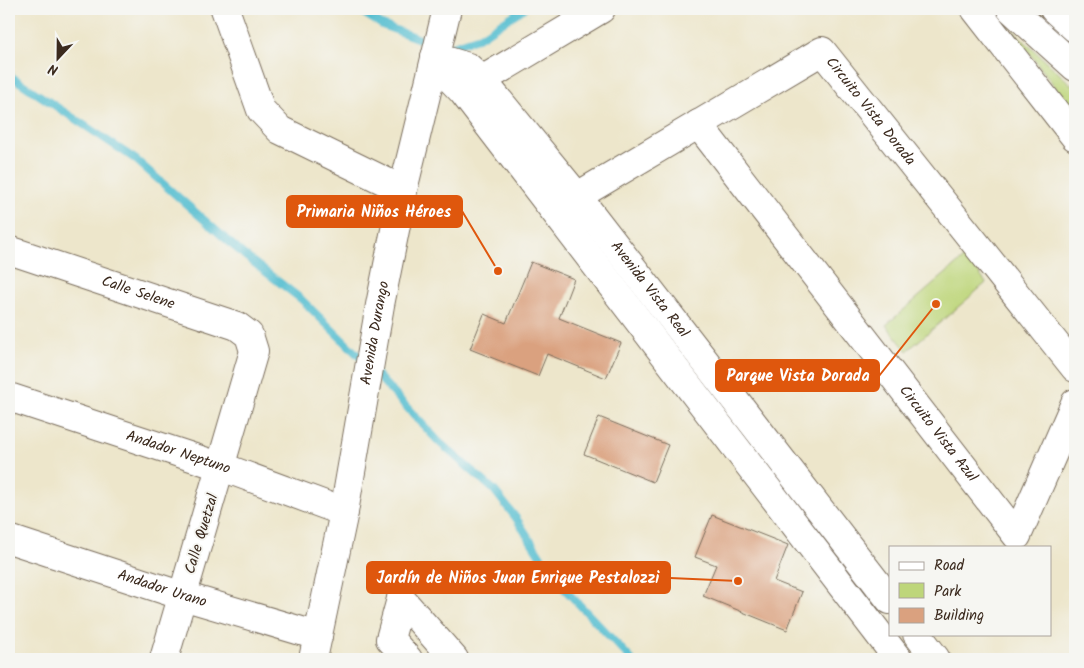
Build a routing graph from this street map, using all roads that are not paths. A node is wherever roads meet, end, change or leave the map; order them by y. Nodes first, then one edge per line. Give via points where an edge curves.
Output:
1 (225, 9) edge
2 (447, 9) edge
3 (601, 9) edge
4 (975, 9) edge
5 (1011, 9) edge
6 (1054, 9) edge
7 (1075, 28) edge
8 (435, 58) junction
9 (1075, 67) edge
10 (472, 86) junction
11 (698, 124) junction
12 (1075, 137) edge
13 (404, 190) junction
14 (577, 196) junction
15 (554, 210) junction
16 (9, 250) edge
17 (254, 351) joint
18 (1075, 368) edge
19 (9, 397) edge
20 (1075, 403) edge
21 (222, 467) junction
22 (815, 504) junction
23 (344, 512) junction
24 (789, 520) junction
25 (9, 539) edge
26 (183, 596) junction
27 (889, 599) edge
28 (918, 636) edge
29 (315, 648) edge
30 (164, 659) edge
31 (408, 659) edge
32 (454, 659) edge
33 (898, 659) edge
34 (936, 659) edge

1 - 13 street via 261,110 280,130
2 - 8 street, Avenida Durango
3 - 10 street
4 - 12 street
5 - 9 street
6 - 7 street
8 - 10 street, Avenida Vista Real via 443,71
8 - 13 street, Avenida Durango
10 - 14 street, Avenida Vista Real
10 - 15 street, Avenida Vista Real
11 - 14 street, Circuito Vista Dorada
11 - 18 street, Circuito Vista Dorada via 822,51
11 - 20 street, Circuito Vista Azul via 1017,536
13 - 23 street, Avenida Durango via 380,305
14 - 15 street, Circuito Vista Dorada
14 - 22 street, Avenida Vista Real
15 - 24 street, Avenida Vista Real
16 - 17 street, Calle Selene via 237,326 249,335
17 - 21 street, Calle Quetzal
19 - 21 street, Andador Neptuno
21 - 23 street, Andador Neptuno
21 - 26 street, Calle Quetzal
22 - 24 street
22 - 27 street, Avenida Vista Real
23 - 29 street, Avenida Durango
24 - 33 street, Avenida Vista Real
25 - 26 street, Andador Urano
26 - 29 street, Andador Urano
26 - 30 street, Calle Quetzal
28 - 34 street
31 - 32 street via 390,639 401,599

